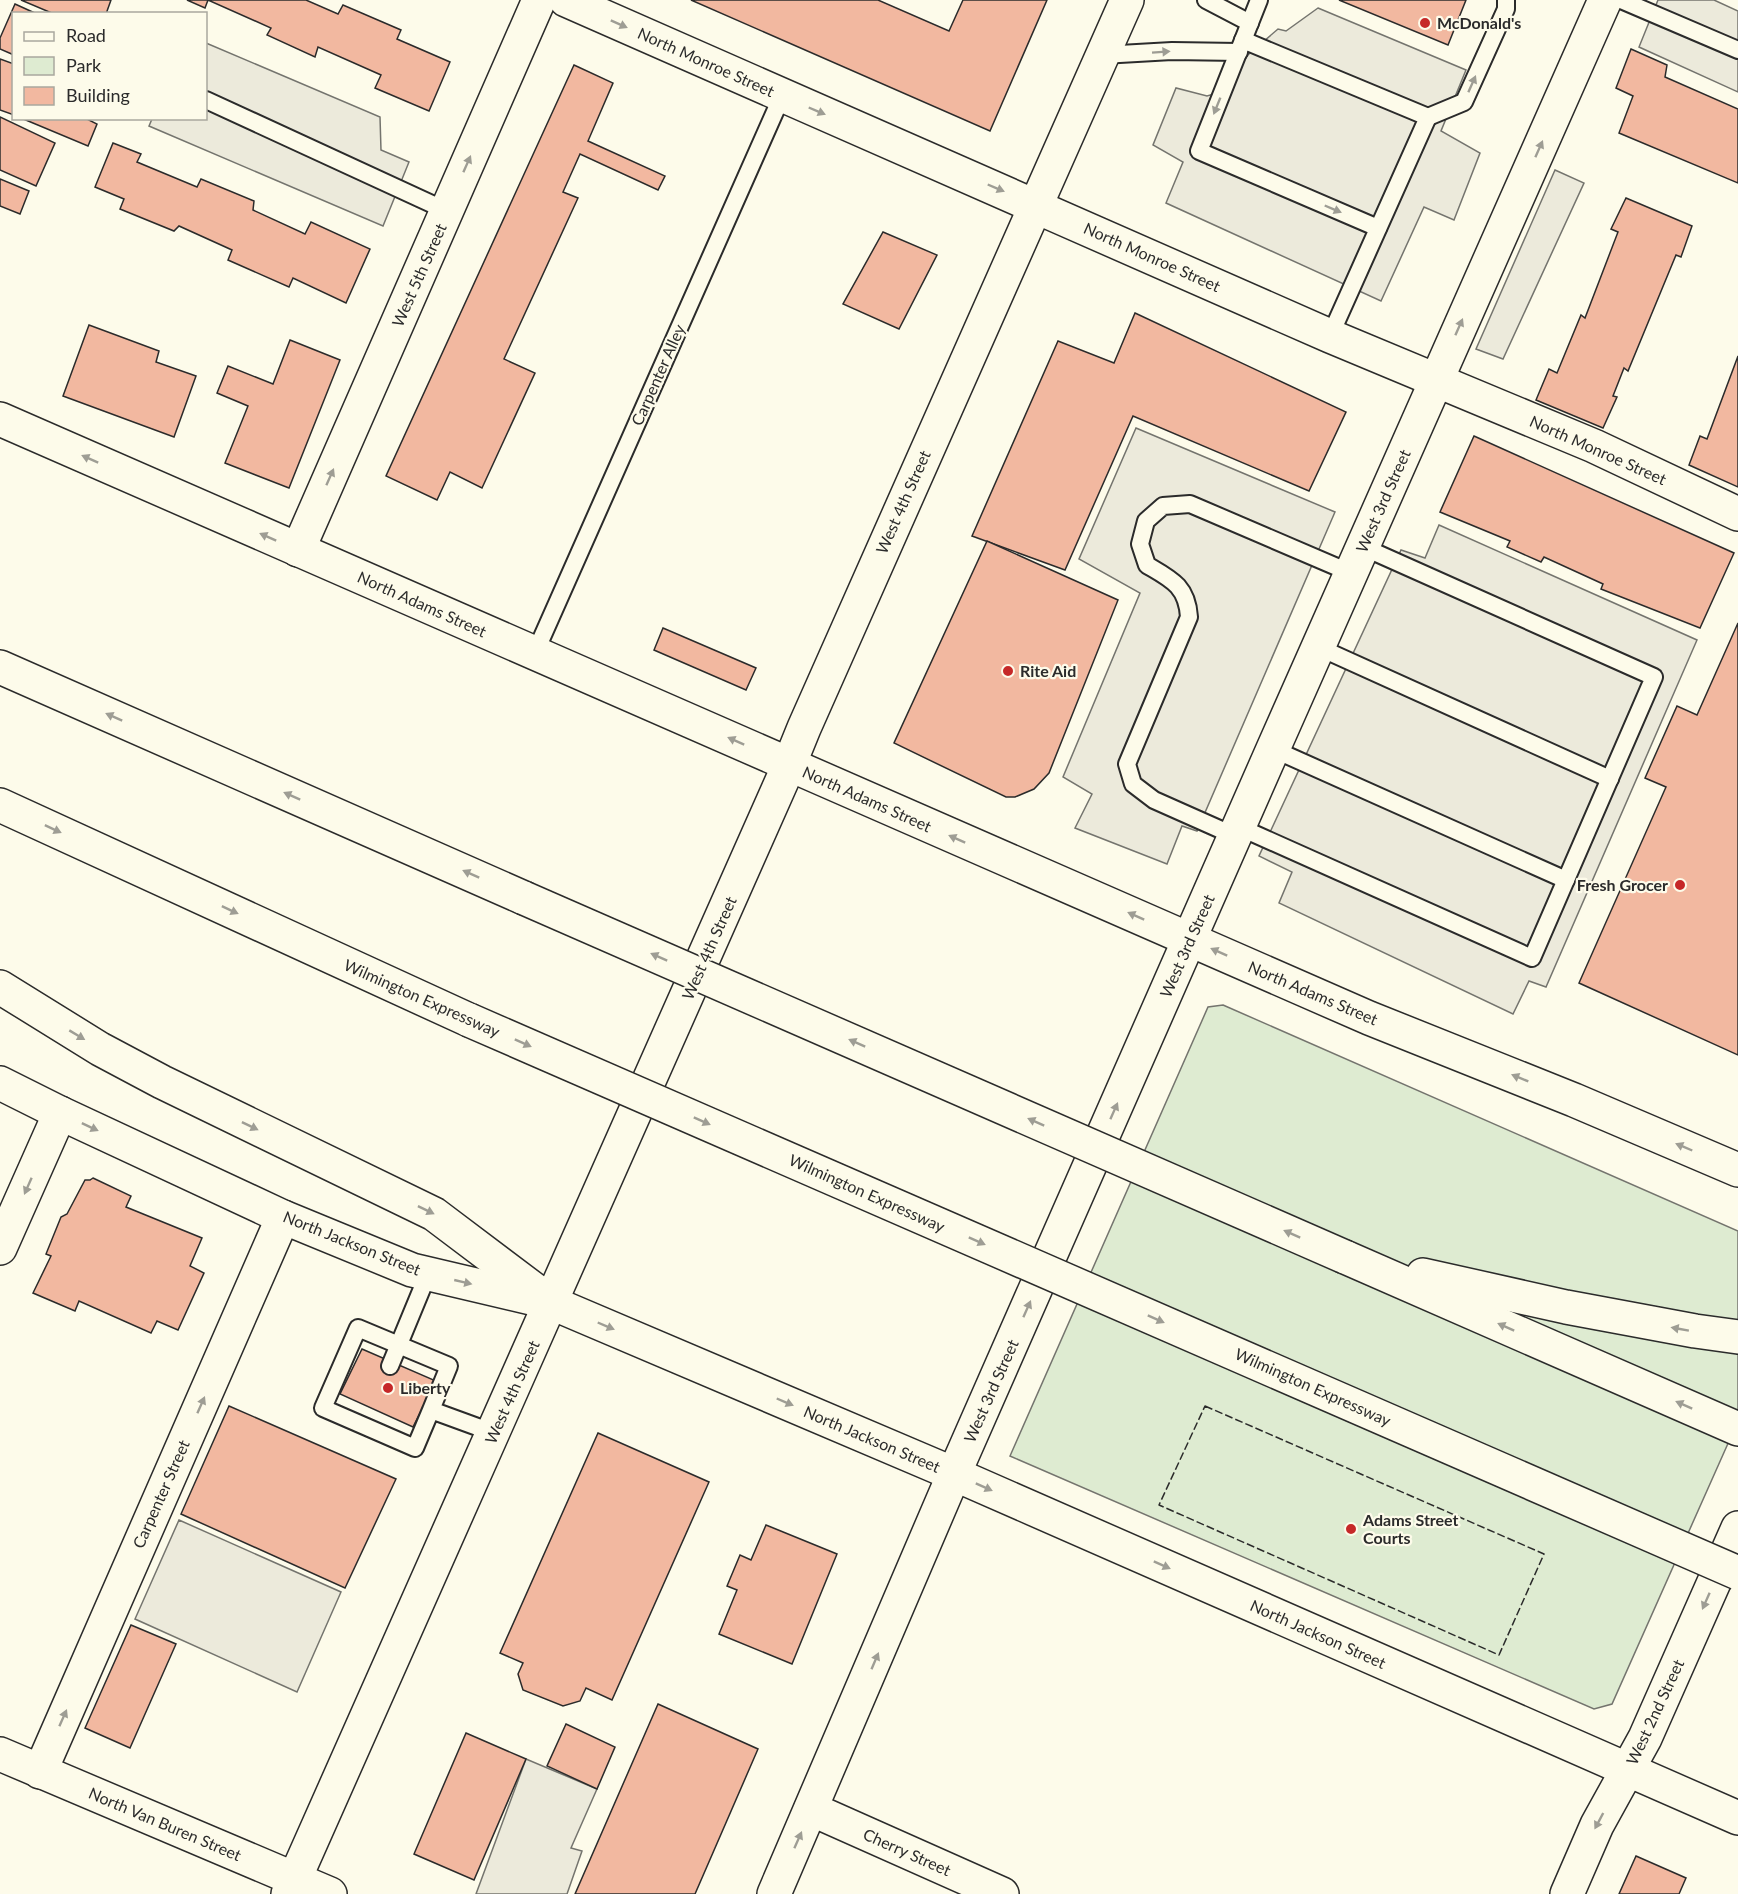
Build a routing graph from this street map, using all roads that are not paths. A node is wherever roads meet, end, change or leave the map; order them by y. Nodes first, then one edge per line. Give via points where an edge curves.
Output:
1 (539, 0) edge
2 (566, 0) edge
3 (1127, 0) edge
4 (1206, 0) edge
5 (1259, 0) edge
6 (1506, 0) edge
7 (1605, 0) edge
8 (1622, 0) edge
9 (1250, 23) junction
10 (1241, 46) junction
11 (1738, 50) edge
12 (1102, 55) junction
13 (782, 96) junction
14 (207, 100) edge
15 (1428, 117) junction
16 (1036, 206) junction
17 (447, 211) junction
18 (1378, 228) junction
19 (1330, 336) junction
20 (1436, 381) junction
21 (0, 419) edge
22 (1738, 514) edge
23 (298, 550) junction
24 (1357, 560) junction
25 (1318, 647) junction
26 (535, 653) junction
27 (0, 667) edge
28 (1273, 749) junction
29 (789, 765) junction
30 (1610, 778) junction
31 (0, 805) edge
32 (1237, 831) junction
33 (1566, 880) junction
34 (1190, 940) junction
35 (0, 987) edge
36 (0, 1083) edge
37 (60, 1113) junction
38 (1738, 1170) edge
39 (283, 1217) junction
40 (0, 1248) edge
41 (1345, 1257) junction
42 (428, 1274) junction
43 (552, 1303) junction
44 (1738, 1337) edge
45 (400, 1345) junction
46 (390, 1366) dead end
47 (431, 1410) junction
48 (1738, 1429) edge
49 (494, 1433) junction
50 (954, 1474) junction
51 (1738, 1528) edge
52 (1738, 1573) edge
53 (0, 1754) edge
54 (1628, 1770) junction
55 (40, 1772) junction
56 (811, 1809) junction
57 (1738, 1818) edge
58 (291, 1886) edge
59 (330, 1894) edge
60 (774, 1894) edge
61 (1002, 1894) edge
62 (1567, 1894) edge

17 -> 1 main road, West 5th Street
2 -> 13 main road, North Monroe Street
3 - 12 main road, West 4th Street
4 - 9 lane
5 - 9 lane
15 -> 6 lane via 1464,102 1506,9
20 -> 7 main road, West 3rd Street
8 - 11 lane
9 - 10 lane
12 -> 10 lane
10 - 15 lane
10 -> 18 lane via 1199,152
12 - 16 main road, West 4th Street
13 -> 16 main road, North Monroe Street
13 - 26 lane, Carpenter Alley
14 - 17 lane
15 - 18 lane
16 - 19 main road, North Monroe Street
16 - 29 main road, West 4th Street
23 -> 17 main road, West 5th Street
18 - 19 lane
19 - 20 main road, North Monroe Street
20 - 22 main road, North Monroe Street via 1594,446
20 - 24 main road, West 3rd Street
23 -> 21 main road, North Adams Street
23 - 26 main road, North Adams Street
24 - 25 main road, West 3rd Street
24 - 30 lane via 1654,677
24 - 32 lane via 1190,504 1163,506 1146,520 1140,543 1147,565 1174,581 1188,600 1189,617 1127,764 1133,784 1154,800
25 - 28 main road, West 3rd Street
25 - 30 lane
29 -> 26 main road, North Adams Street
41 -> 27 main road, bridge
28 - 32 main road, West 3rd Street
28 - 33 lane
34 -> 29 main road, North Adams Street
29 - 43 main road, West 4th Street
30 - 33 lane
31 -> 52 main road, Wilmington Expressway, bridge via 470,1020
32 - 33 lane via 1532,958
32 - 34 main road, West 3rd Street
38 -> 34 main road, North Adams Street
50 -> 34 main road, West 3rd Street
35 -> 43 main road via 162,1082 434,1214
36 - 37 main road, North Jackson Street
37 -> 39 main road, North Jackson Street
37 -> 40 main road
39 - 42 main road, North Jackson Street
55 -> 39 main road, Carpenter Street
44 -> 41 main road via 1566,1307
48 -> 41 main road
42 -> 43 main road, North Jackson Street
42 - 45 lane
43 - 49 main road, West 4th Street
43 -> 50 main road, North Jackson Street
45 - 46 lane
45 - 47 lane via 449,1366
45 - 47 lane via 358,1328 323,1408 367,1419 415,1448
47 - 49 lane
49 - 58 main road, West 4th Street
50 -> 54 main road, North Jackson Street
56 -> 50 main road, West 3rd Street
51 -> 54 main road, West 2nd Street
53 - 55 main road, North Van Buren Street
54 - 57 main road, North Jackson Street
54 -> 62 main road, West 2nd Street via 1597,1825
55 - 58 main road, North Van Buren Street
60 -> 56 main road, West 3rd Street
56 - 61 main road, Cherry Street
58 - 59 main road, North Van Buren Street

